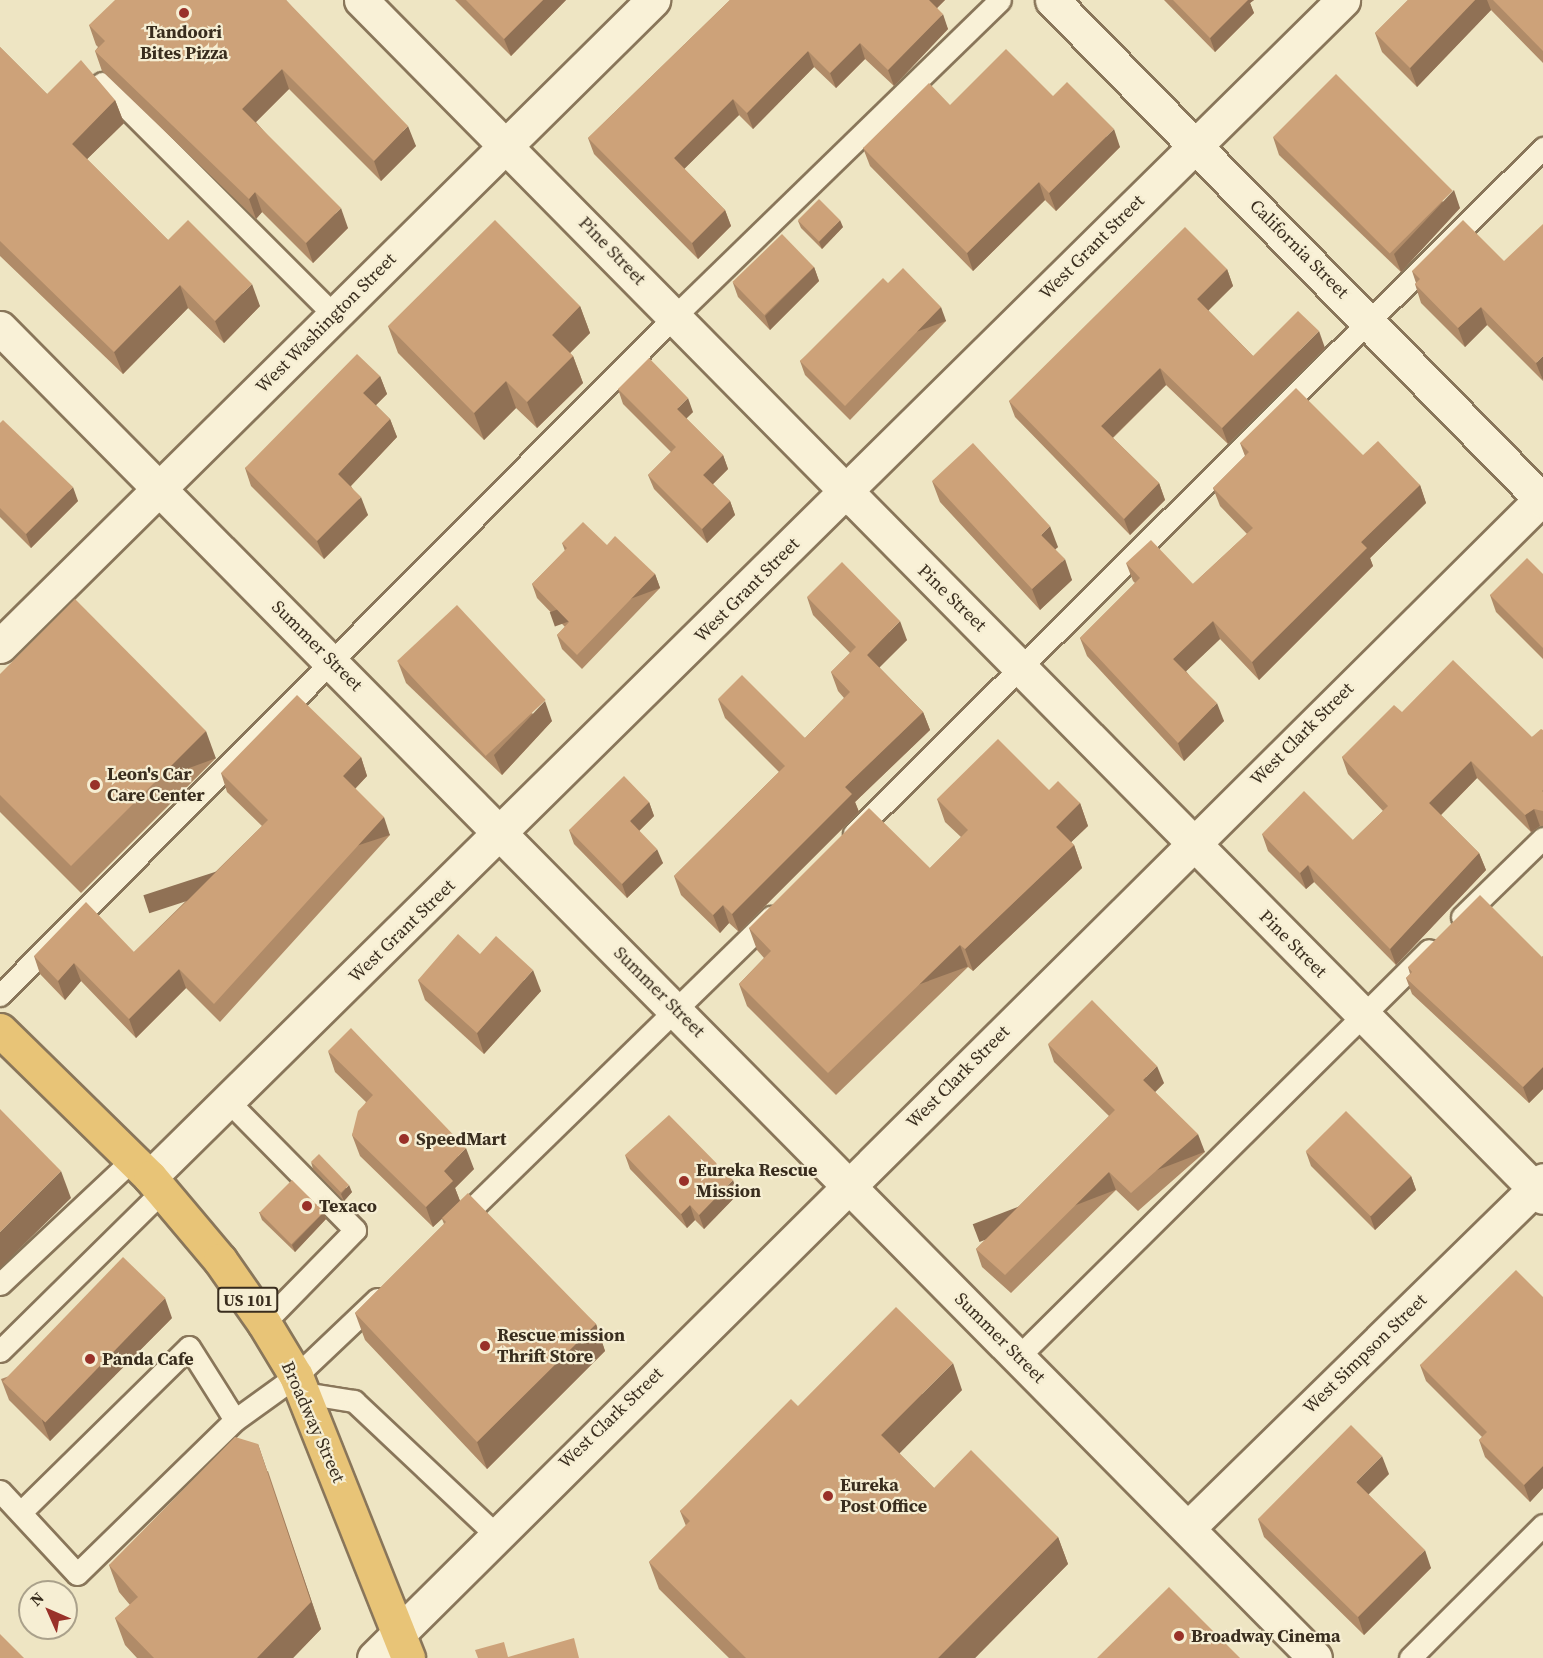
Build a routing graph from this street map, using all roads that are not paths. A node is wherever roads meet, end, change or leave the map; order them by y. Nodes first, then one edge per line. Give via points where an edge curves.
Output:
1 (361, 0) edge
2 (653, 0) edge
3 (1000, 0) edge
4 (1052, 0) edge
5 (1343, 0) edge
6 (102, 83) edge
7 (508, 144) junction
8 (1196, 145) junction
9 (1543, 148) edge
10 (334, 315) junction
11 (675, 316) junction
12 (1370, 321) junction
13 (0, 328) edge
14 (158, 489) junction
15 (844, 493) junction
16 (1542, 499) edge
17 (0, 646) edge
18 (332, 660) junction
19 (1021, 665) junction
20 (501, 833) junction
21 (1543, 838) edge
22 (1192, 844) junction
23 (837, 850) edge
24 (787, 901) edge
25 (0, 995) edge
26 (678, 1011) junction
27 (1363, 1015) junction
28 (0, 1030) edge
29 (228, 1101) junction
30 (148, 1176) junction
31 (850, 1184) junction
32 (1540, 1188) edge
33 (439, 1240) edge
34 (397, 1280) edge
35 (0, 1284) edge
36 (264, 1323) junction
37 (0, 1351) edge
38 (1018, 1357) junction
39 (300, 1384) junction
40 (235, 1419) junction
41 (0, 1491) edge
42 (21, 1512) junction
43 (1543, 1525) edge
44 (1188, 1528) junction
45 (495, 1534) junction
46 (403, 1646) edge
47 (374, 1658) edge
48 (1315, 1658) edge
49 (1410, 1658) edge

1 - 7 street, Pine Street
2 - 7 street, West Washington Street
3 - 11 lane
4 - 8 street, California Street
5 - 8 street, West Grant Street
6 - 10 lane
7 - 10 street, West Washington Street
7 - 11 street, Pine Street
8 - 12 street, California Street
8 - 15 street, West Grant Street
9 - 12 lane
10 - 14 street, West Washington Street
11 - 15 street, Pine Street
11 - 18 lane
12 - 16 street, California Street
12 - 19 lane
13 - 14 street, Summer Street
14 - 17 street, West Washington Street
14 - 18 street, Summer Street
15 - 19 street, Pine Street
15 - 20 street, West Grant Street
16 - 22 street, West Clark Street
18 - 20 street, Summer Street
18 - 25 lane
19 - 22 street, Pine Street
19 - 23 lane
20 - 26 street, Summer Street
20 - 29 street, West Grant Street
21 - 27 lane
22 - 27 street, Pine Street
22 - 31 street, West Clark Street
24 - 26 lane
26 - 31 street, Summer Street
26 - 33 lane
27 - 32 street, Pine Street
27 - 38 lane
28 - 30 highway, Broadway Street / US 101
29 - 30 street, West Grant Street
29 - 36 lane via 355,1230
30 - 35 lane
30 - 36 highway, Broadway Street / US 101
30 - 37 lane
31 - 38 street, Summer Street
31 - 45 street, West Clark Street
32 - 44 street, West Simpson Street
34 - 39 lane
36 - 39 highway, Broadway Street / US 101
38 - 44 street, Summer Street
39 - 40 lane
39 - 45 lane via 354,1401
39 - 46 highway, Broadway Street / US 101
40 - 42 lane via 77,1574
40 - 42 lane via 189,1347
41 - 42 lane
43 - 49 lane
44 - 48 street, Summer Street
45 - 46 street, West Clark Street
46 - 47 street, West Clark Street

